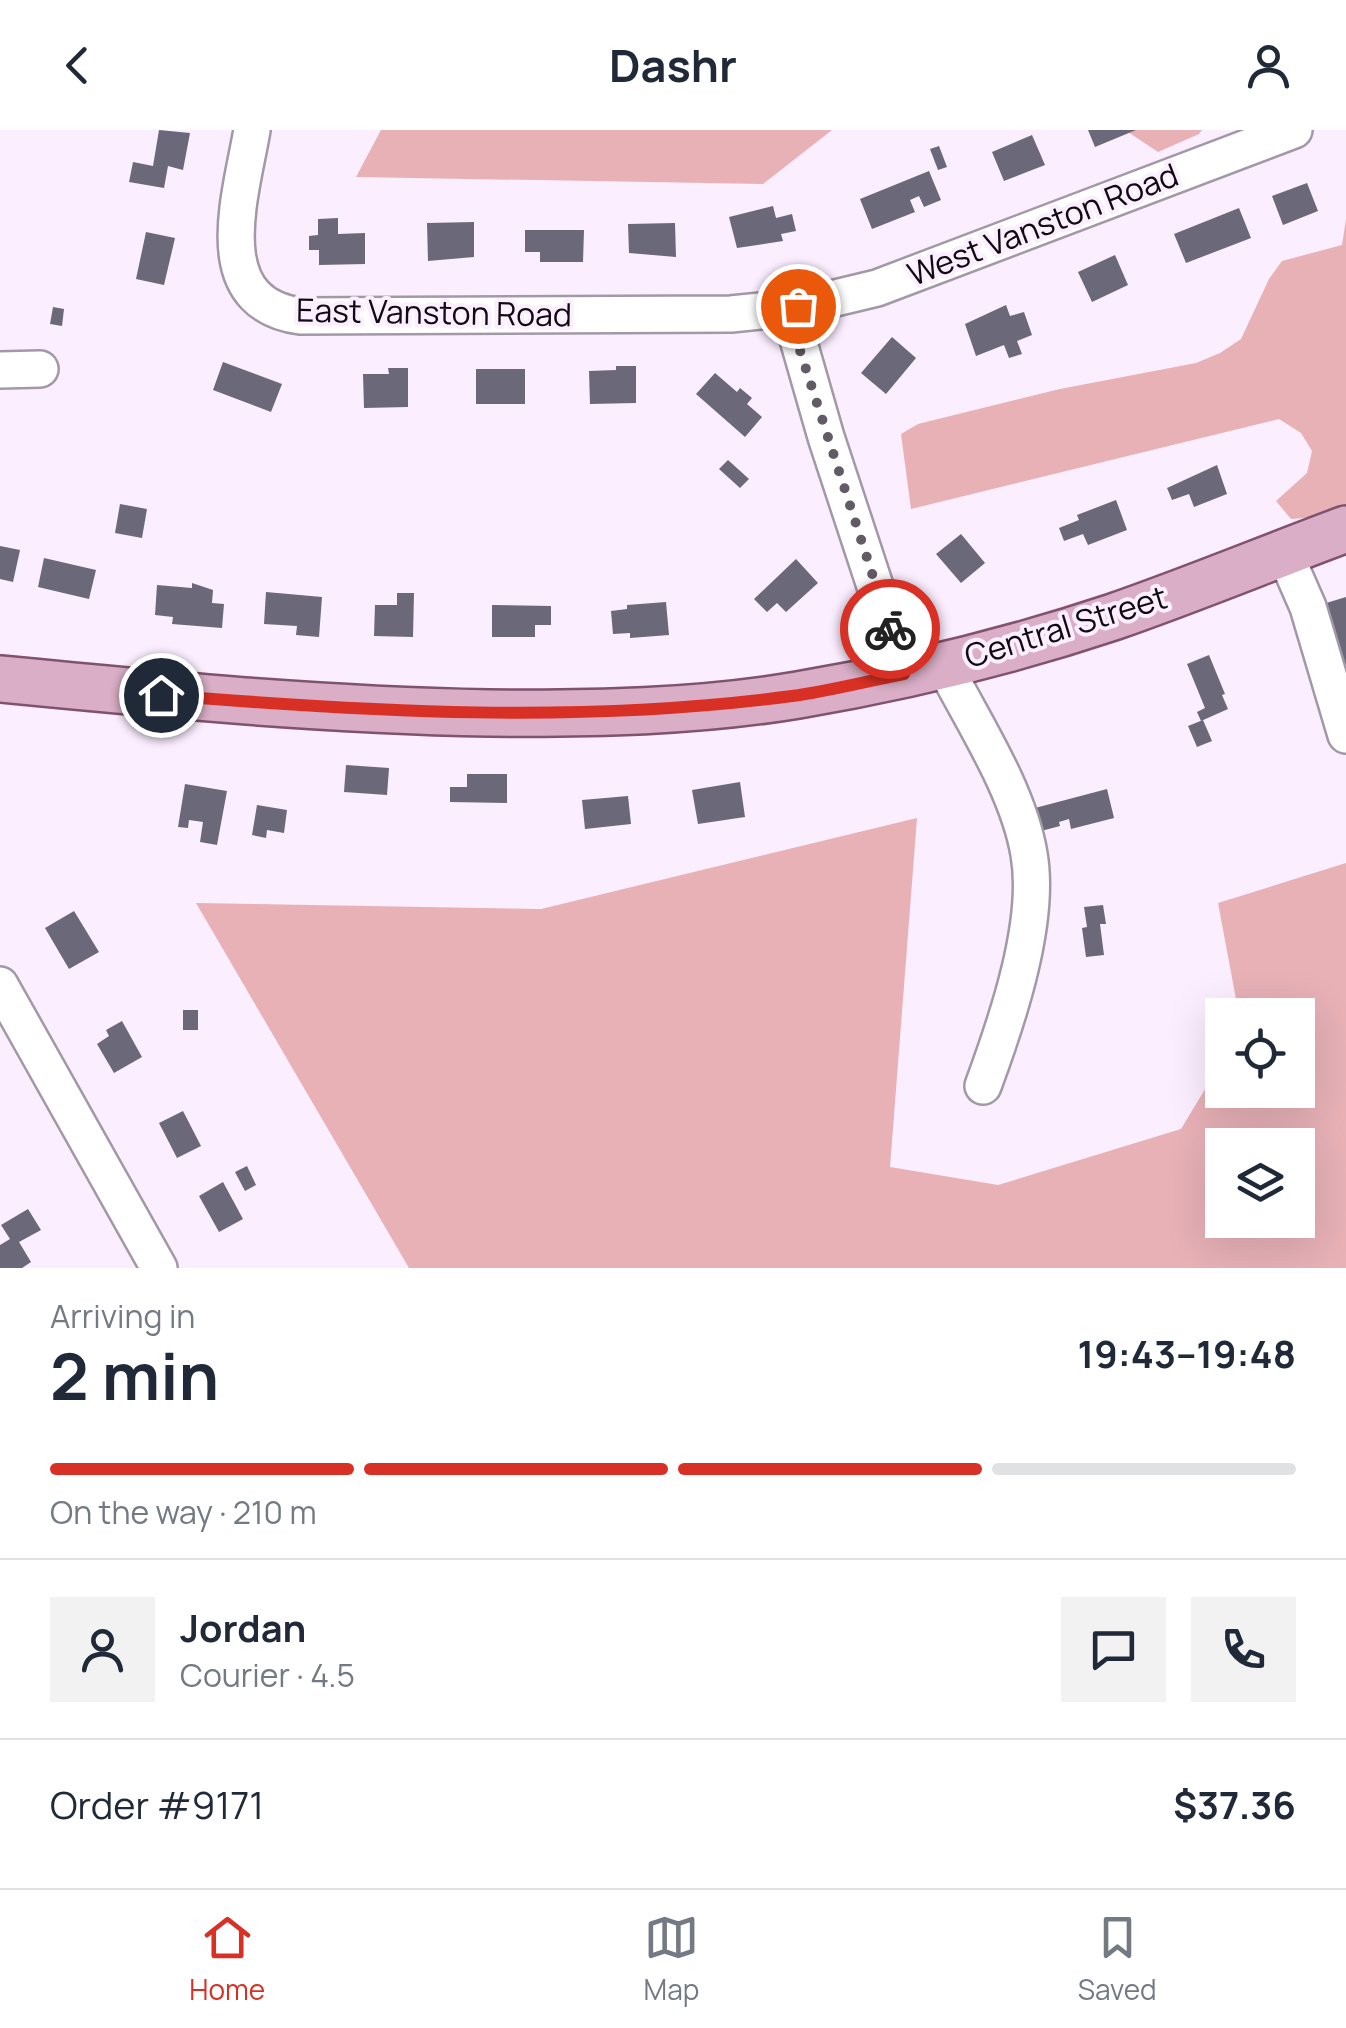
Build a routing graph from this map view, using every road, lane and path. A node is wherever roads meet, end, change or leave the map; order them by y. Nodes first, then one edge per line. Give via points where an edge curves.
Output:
1 (252, 130) edge
2 (1294, 130) edge
3 (789, 308) junction
4 (40, 369) dead end
5 (0, 370) edge
6 (1346, 528) edge
7 (1284, 552) junction
8 (924, 669) junction
9 (0, 679) edge
10 (1346, 735) edge
11 (0, 985) edge
12 (984, 1086) dead end
13 (159, 1268) edge

1 - 3 street, East Vanston Road via 237,261 255,297 287,314
2 - 3 street, West Vanston Road via 877,288
3 - 8 street via 826,437
4 - 5 street
6 - 7 main road, Central Street
7 - 8 main road, Central Street via 1114,616
7 - 10 street
8 - 9 main road, Central Street via 776,698 549,714 280,704
8 - 12 street via 1010,795 1031,870 1013,999
11 - 13 street

